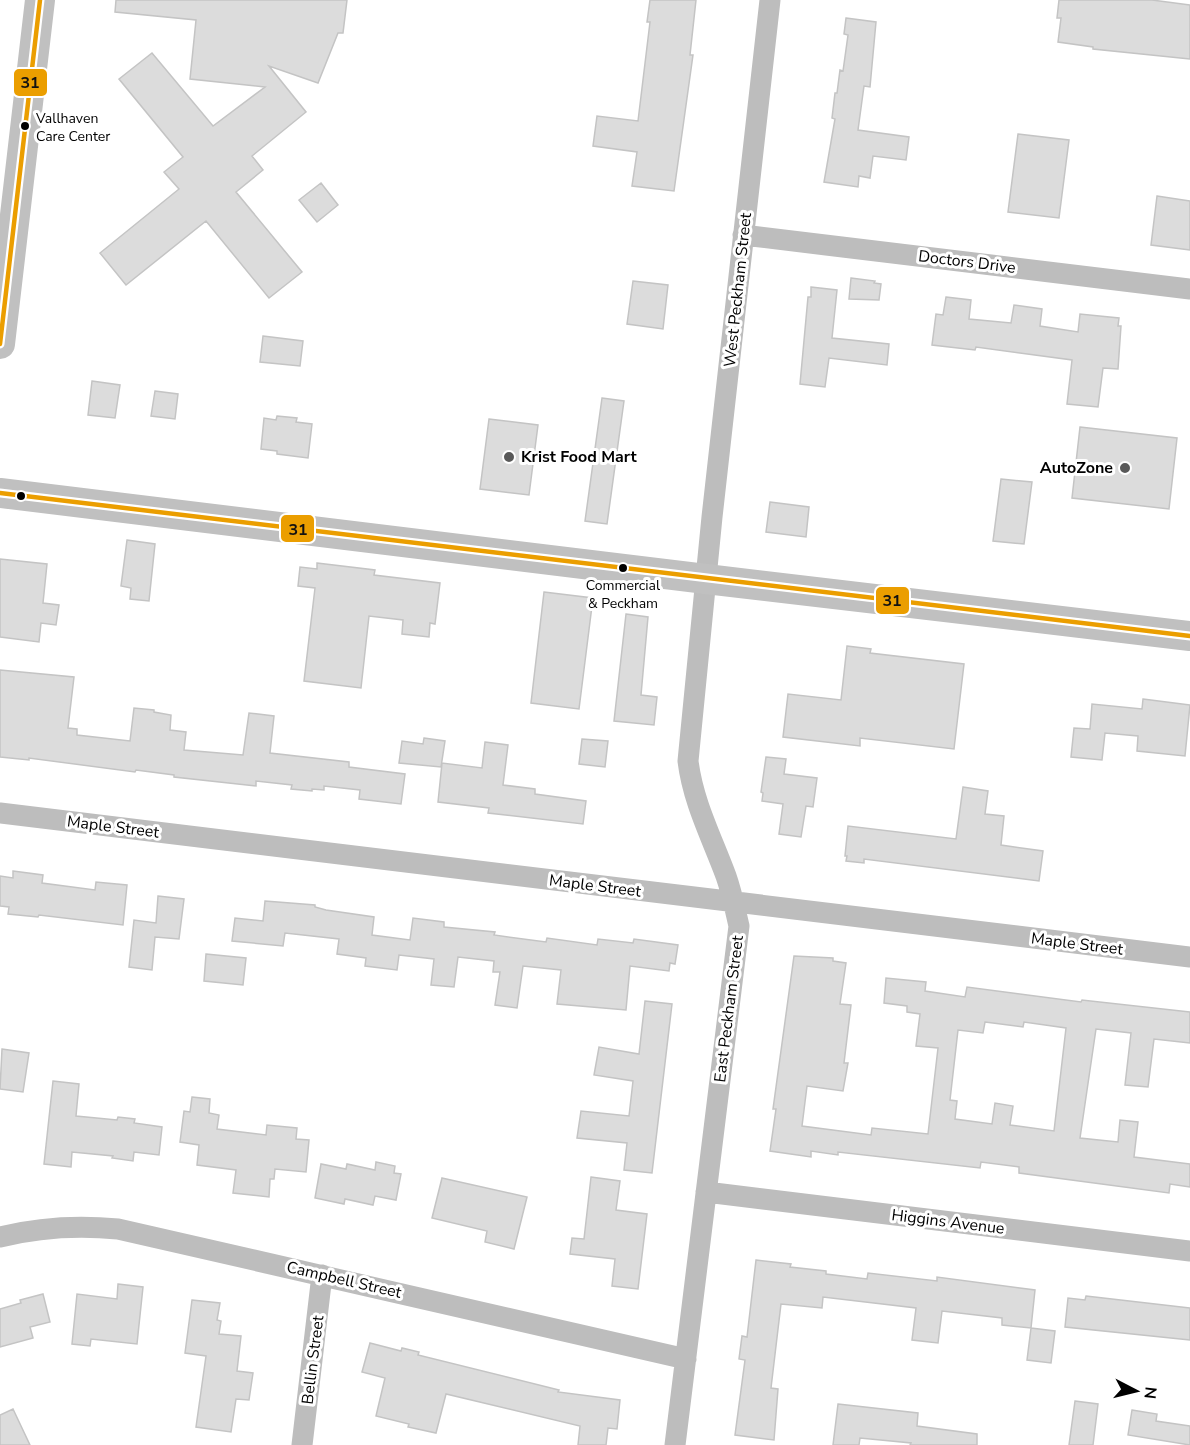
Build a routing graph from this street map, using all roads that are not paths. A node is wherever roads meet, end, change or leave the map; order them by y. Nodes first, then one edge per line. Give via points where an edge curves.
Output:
1 (40, 0) edge
2 (770, 0) edge
3 (743, 235) junction
4 (1190, 289) edge
5 (0, 344) edge
6 (0, 493) edge
7 (706, 579) junction
8 (1190, 636) edge
9 (0, 813) edge
10 (734, 903) junction
11 (1190, 957) edge
12 (706, 1192) junction
13 (0, 1237) edge
14 (1190, 1251) edge
15 (322, 1275) junction
16 (686, 1359) junction
17 (302, 1445) edge
18 (675, 1445) edge

1 - 5 main road
2 - 3 street, West Peckham Street
3 - 4 street, Doctors Drive
3 - 7 street, West Peckham Street
6 - 7 main road
7 - 8 main road
7 - 10 street, East Peckham Street via 688,761 696,802
9 - 10 street, Maple Street
10 - 11 street, Maple Street
10 - 12 street, East Peckham Street via 739,926
12 - 14 street, Higgins Avenue
12 - 16 street, East Peckham Street
13 - 15 street, Campbell Street via 56,1227 118,1228
15 - 16 street, Campbell Street
15 - 17 street, Bellin Street
16 - 18 street, East Peckham Street

